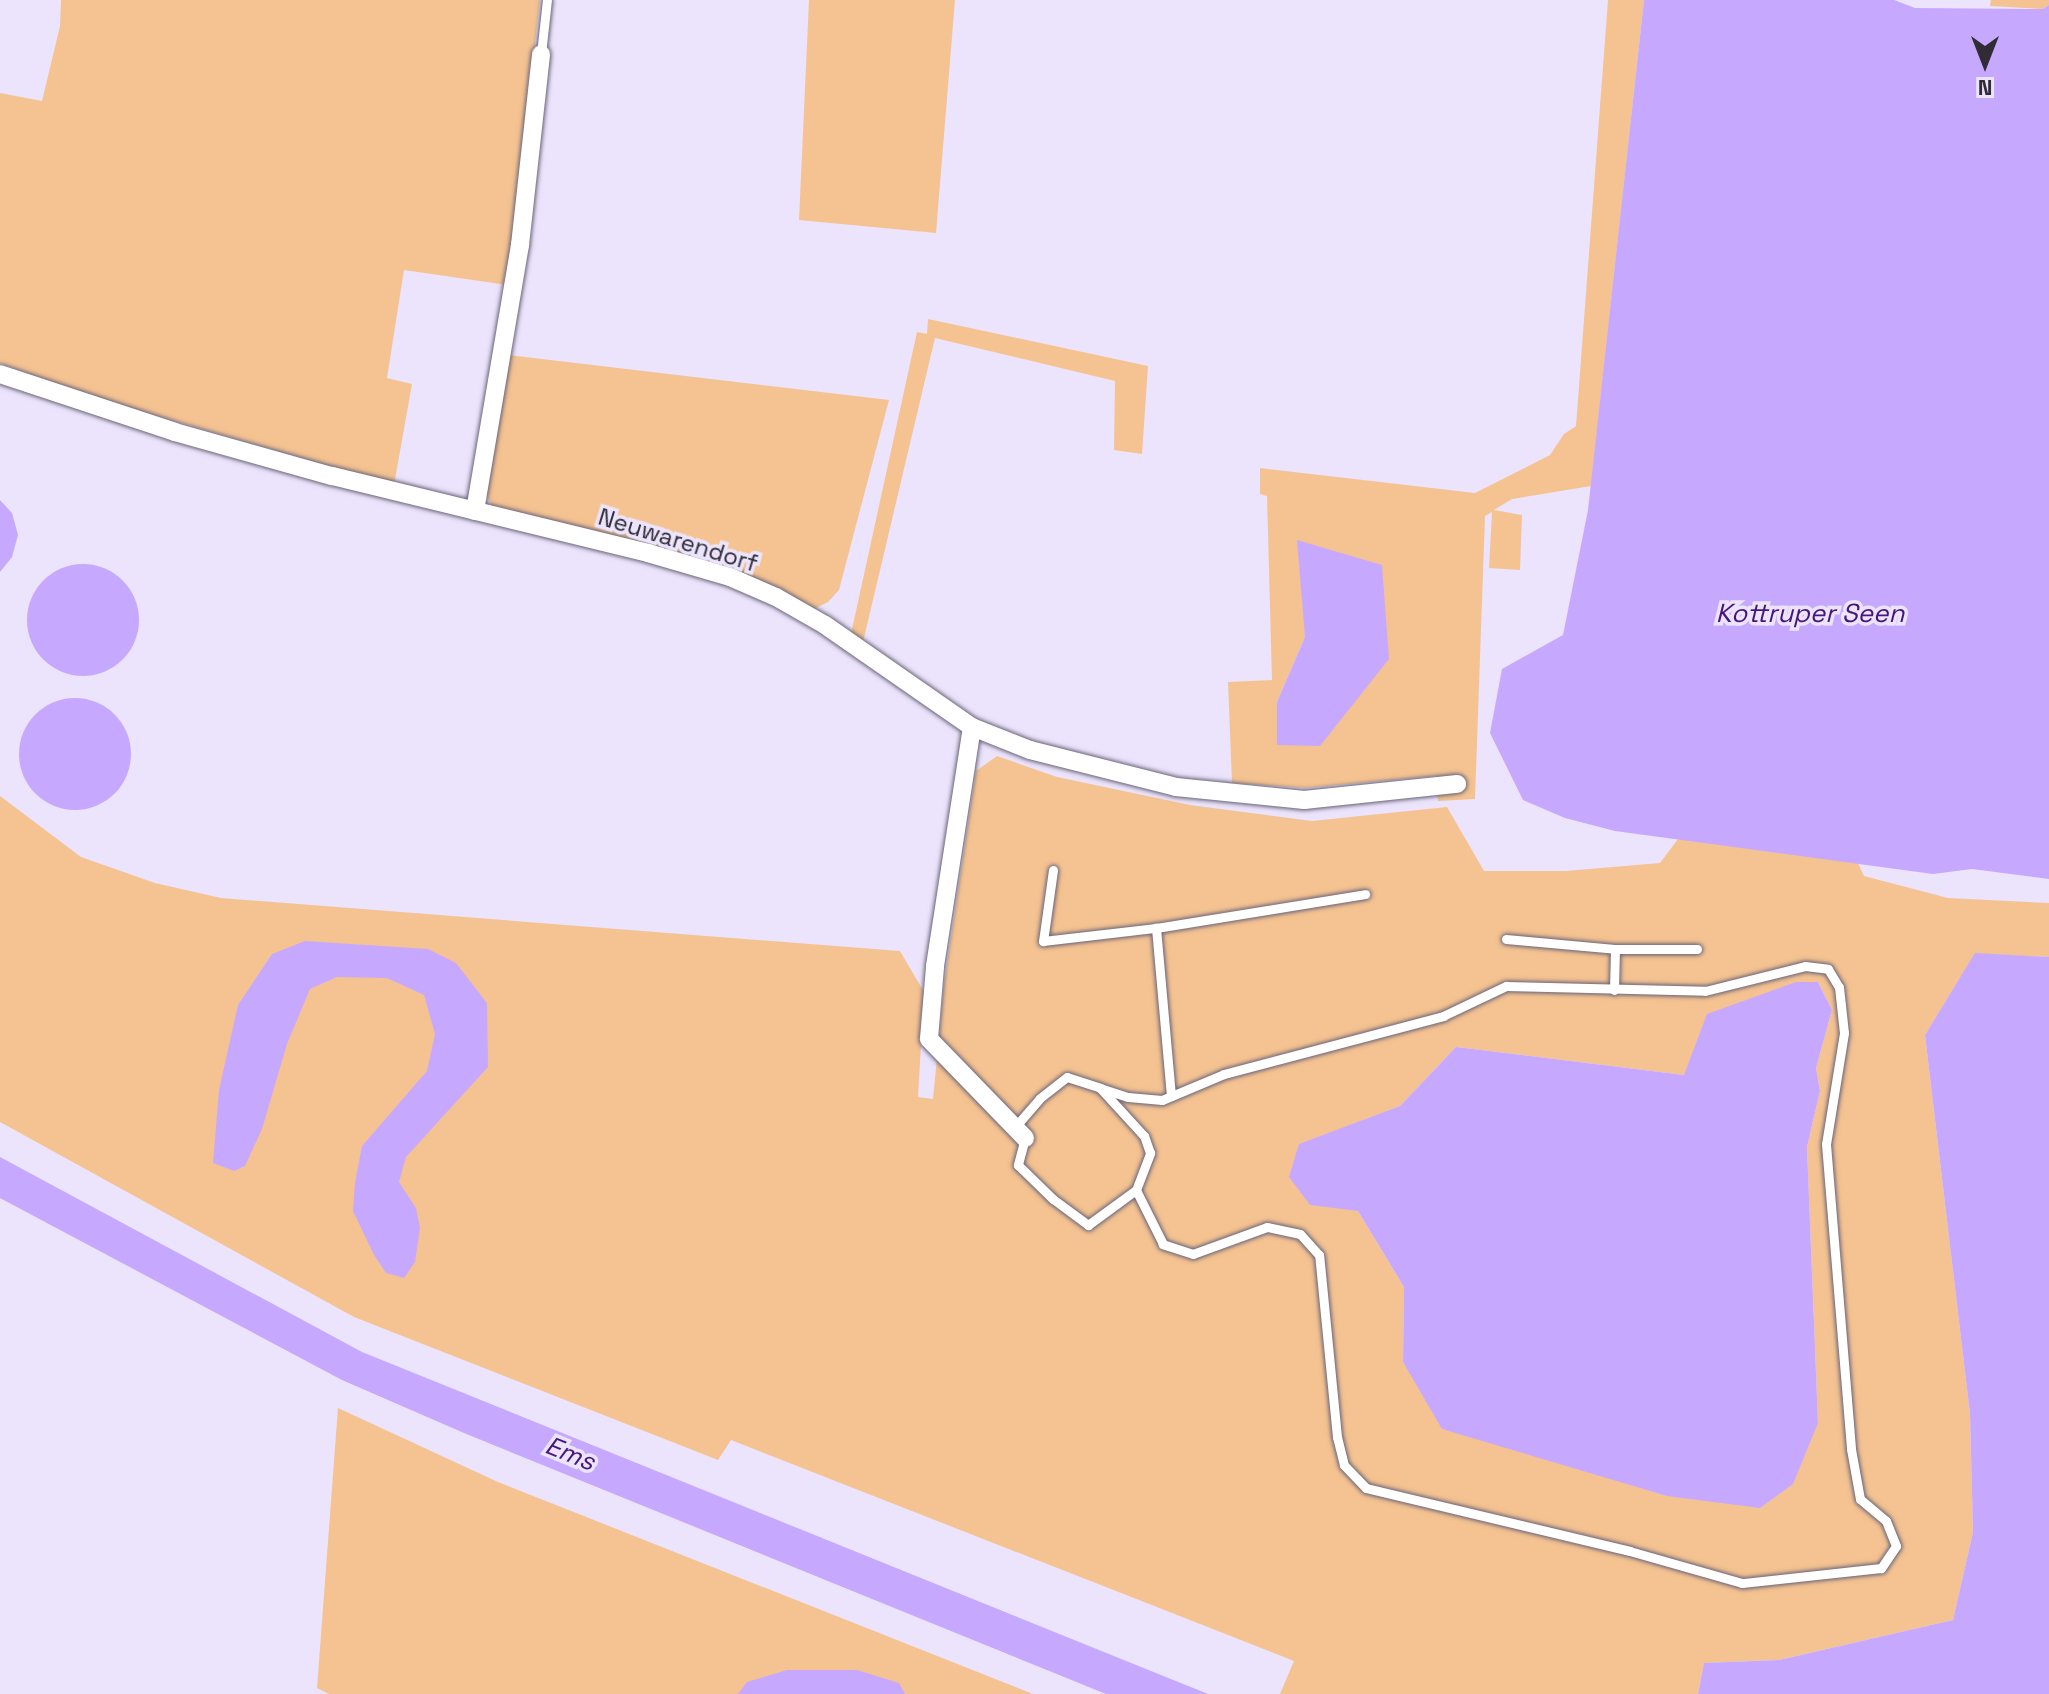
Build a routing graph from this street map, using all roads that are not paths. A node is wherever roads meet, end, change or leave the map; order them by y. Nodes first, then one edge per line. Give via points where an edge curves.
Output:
1 (547, 0) edge
2 (541, 54) joint
3 (0, 374) edge
4 (475, 511) junction
5 (972, 727) junction
6 (1457, 784) dead end
7 (1053, 870) dead end
8 (1365, 894) dead end
9 (1156, 928) junction
10 (1506, 939) dead end
11 (1615, 949) junction
12 (1697, 949) dead end
13 (1614, 990) junction
14 (1100, 1088) junction
15 (1171, 1096) junction
16 (1020, 1132) junction
17 (1136, 1190) junction

1 - 2 lane
2 - 4 street via 520,245
3 - 4 street, Neuwarendorf via 175,432
4 - 5 street, Neuwarendorf via 742,582 825,625
5 - 6 street, Neuwarendorf via 1030,750 1176,787 1304,800
5 - 16 street via 929,1039
7 - 9 lane via 1043,941
8 - 9 lane
9 - 15 lane
10 - 11 lane
11 - 12 lane
11 - 13 lane
13 - 15 lane via 1506,986 1443,1016 1224,1074
13 - 17 lane via 1705,991 1805,966 1828,969 1839,987 1844,1033 1826,1144 1833,1256 1860,1499 1886,1521 1896,1546 1881,1568 1742,1583 1366,1488 1344,1465 1337,1437 1319,1255 1300,1234 1267,1227 1193,1254 1163,1244
14 - 15 lane via 1128,1097
14 - 16 lane via 1067,1077 1040,1098
14 - 17 lane via 1147,1144 1150,1153
16 - 17 lane via 1018,1165 1088,1225

